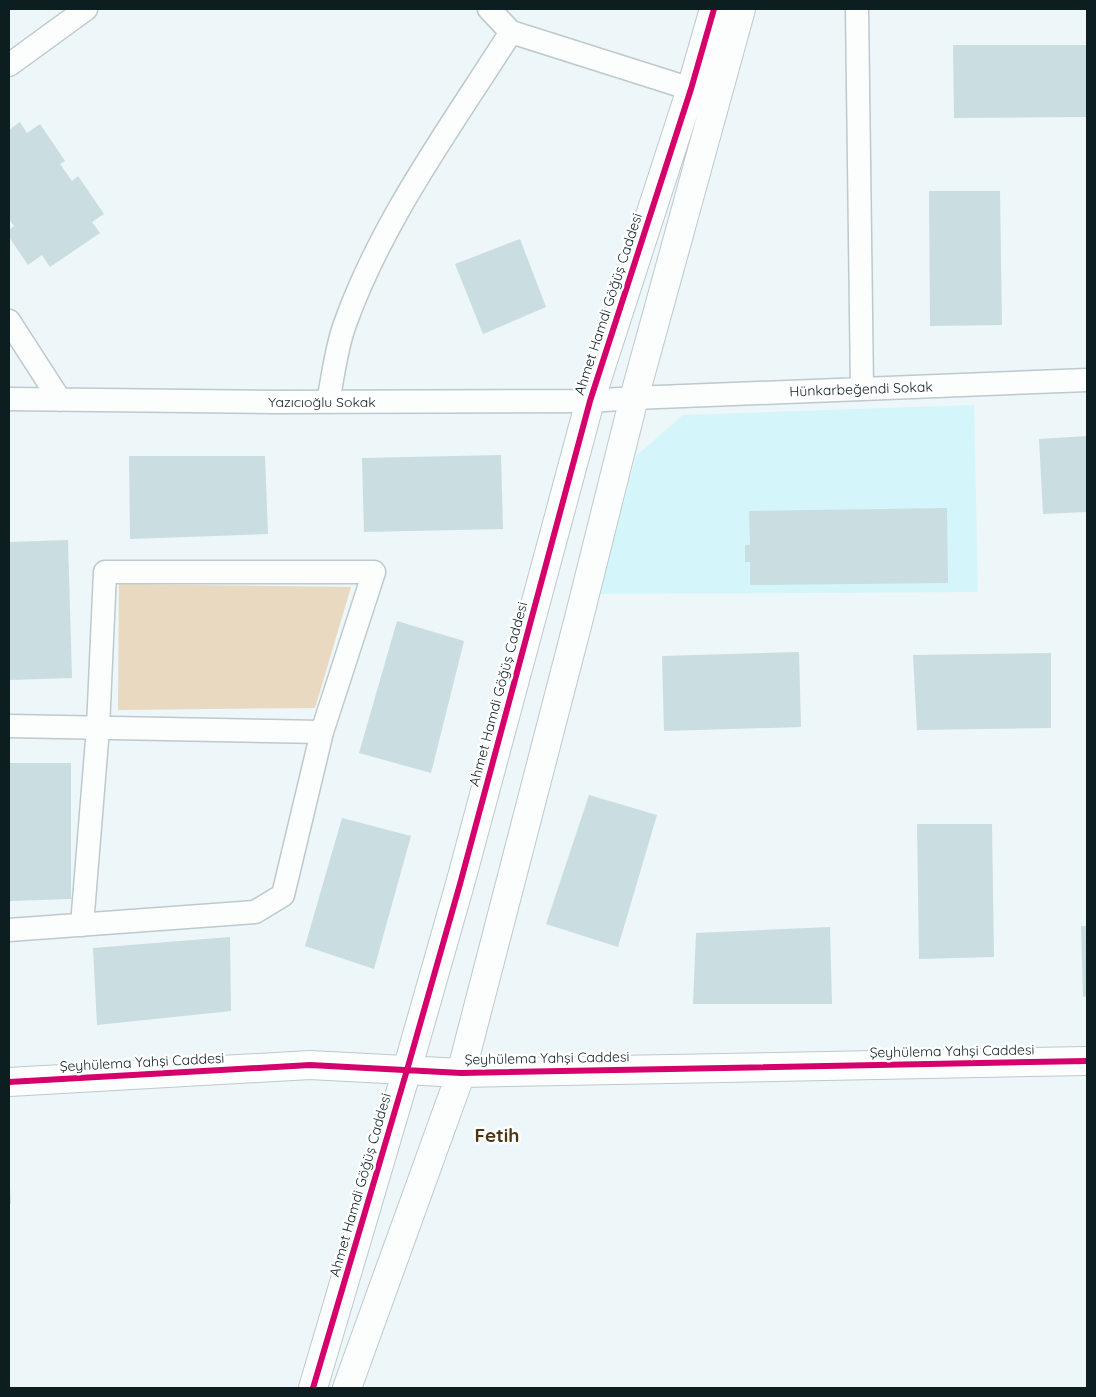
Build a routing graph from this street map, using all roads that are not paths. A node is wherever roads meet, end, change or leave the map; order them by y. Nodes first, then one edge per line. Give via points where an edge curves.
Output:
1 (86, 9) edge
2 (489, 9) edge
3 (714, 9) edge
4 (741, 9) edge
5 (858, 9) edge
6 (511, 32) junction
7 (9, 65) edge
8 (691, 89) junction
9 (9, 321) edge
10 (1087, 380) edge
11 (862, 389) junction
12 (634, 398) junction
13 (9, 399) edge
14 (60, 400) junction
15 (328, 402) junction
16 (590, 402) junction
17 (9, 726) edge
18 (98, 728) junction
19 (322, 732) junction
20 (82, 925) junction
21 (9, 930) edge
22 (1087, 1061) edge
23 (407, 1070) junction
24 (461, 1073) junction
25 (9, 1082) edge
26 (313, 1388) edge
27 (347, 1388) edge

1 - 7 street
2 - 6 street
3 - 8 street, Ahmet Hamdi Göğüş Caddesi
4 - 12 street
5 - 11 street
6 - 8 street
6 - 15 street via 401,205 370,263 344,326
8 - 16 street, Ahmet Hamdi Göğüş Caddesi
9 - 14 street
10 - 11 street, Hünkarbeğendi Sokak
11 - 12 street, Hünkarbeğendi Sokak
12 - 16 street, Yazıcıoğlu Sokak
12 - 24 street
13 - 14 street, Yazıcıoğlu Sokak
14 - 15 street, Yazıcıoğlu Sokak
15 - 16 street, Yazıcıoğlu Sokak
16 - 23 street, Ahmet Hamdi Göğüş Caddesi
17 - 18 street
18 - 19 street
18 - 19 street via 105,572 374,572
18 - 20 street
19 - 20 street via 283,895 256,912
20 - 21 street
22 - 24 street, Şeyhülema Yahşi Caddesi
23 - 24 street, Şeyhülema Yahşi Caddesi
23 - 25 street, Şeyhülema Yahşi Caddesi via 310,1065
23 - 26 street, Ahmet Hamdi Göğüş Caddesi
24 - 27 street

